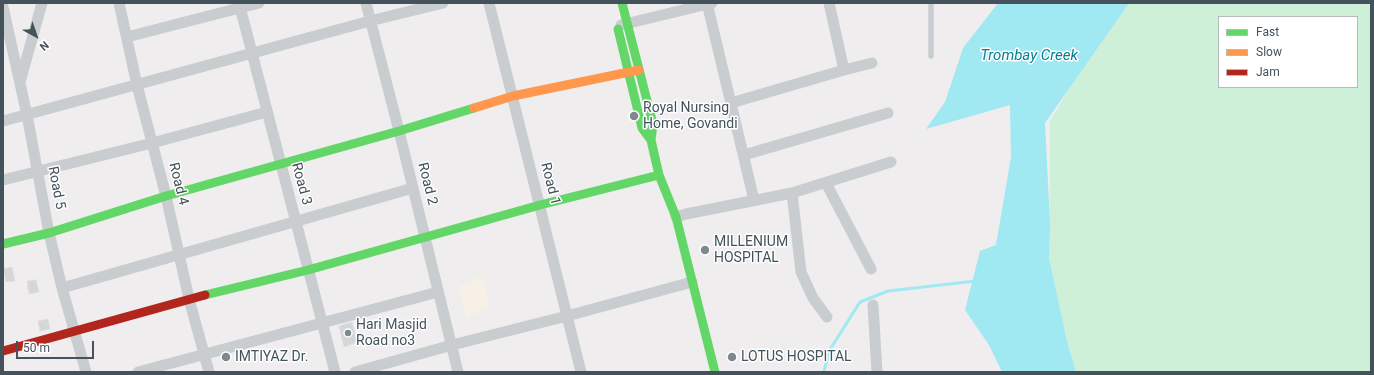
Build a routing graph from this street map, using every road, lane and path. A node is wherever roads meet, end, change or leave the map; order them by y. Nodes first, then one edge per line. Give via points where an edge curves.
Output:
1 (42, 3) edge
2 (119, 3) edge
3 (259, 3) edge
4 (366, 3) edge
5 (443, 3) edge
6 (489, 3) edge
7 (622, 3) edge
8 (829, 3) edge
9 (931, 3) edge
10 (708, 4) edge
11 (239, 6) edge
12 (3, 8) edge
13 (370, 21) junction
14 (620, 23) junction
15 (126, 37) junction
16 (252, 53) junction
17 (931, 56) dead end
18 (872, 63) dead end
19 (639, 70) junction
20 (844, 70) junction
21 (628, 72) junction
22 (20, 84) junction
23 (137, 85) junction
24 (513, 96) junction
25 (732, 103) junction
26 (267, 112) junction
27 (888, 113) dead end
28 (27, 115) junction
29 (3, 121) edge
30 (399, 131) junction
31 (651, 140) junction
32 (152, 143) junction
33 (744, 155) junction
34 (891, 162) dead end
35 (281, 164) junction
36 (38, 171) junction
37 (659, 175) junction
38 (3, 180) edge
39 (826, 183) junction
40 (413, 188) junction
41 (792, 193) junction
42 (166, 196) junction
43 (754, 200) junction
44 (540, 205) junction
45 (676, 218) junction
46 (296, 221) junction
47 (49, 232) junction
48 (425, 236) junction
49 (3, 244) edge
50 (179, 254) junction
51 (871, 268) dead end
52 (308, 270) junction
53 (692, 282) junction
54 (62, 288) junction
55 (438, 292) junction
56 (190, 300) junction
57 (873, 305) dead end
58 (567, 316) junction
59 (827, 317) dead end
60 (322, 324) junction
61 (74, 332) junction
62 (452, 345) junction
63 (3, 351) edge
64 (204, 354) junction
65 (86, 372) edge
66 (138, 372) edge
67 (209, 372) edge
68 (335, 372) edge
69 (355, 372) edge
70 (458, 372) edge
71 (581, 372) edge
72 (715, 372) edge
73 (877, 372) edge

1 - 22 street
2 - 15 street, Road 4
3 - 11 street
4 - 13 street, Road 2
5 - 13 street
6 - 24 street, Road 1
7 - 14 street
8 - 20 street
9 - 17 lane
10 - 14 street
10 - 25 street
11 - 15 street
11 - 16 street, Road 3
12 - 22 street, Road 5
13 - 16 street
13 - 30 street, Road 2
14 - 19 street
14 - 21 street
15 - 23 street, Road 4
16 - 23 street
16 - 26 street, Road 3
18 - 20 street
19 - 21 street
19 - 31 street via 653,124
20 - 25 street
21 - 24 street
21 - 31 street via 642,128
22 - 28 street, Road 5
23 - 28 street
23 - 32 street, Road 4
24 - 30 street
24 - 44 street, Road 1
25 - 33 street
26 - 32 street
26 - 35 street, Road 3
27 - 33 street
28 - 29 street
28 - 36 street, Road 5
30 - 35 street
30 - 40 street, Road 2
31 - 37 street
32 - 36 street
32 - 42 street, Road 4
33 - 43 street
34 - 39 street
35 - 42 street
35 - 46 street, Road 3
36 - 38 street
36 - 47 street, Road 5
37 - 44 street
37 - 45 street
39 - 41 street
39 - 51 street
40 - 46 street
40 - 48 street, Road 2
41 - 43 street
41 - 59 street via 803,279
42 - 47 street
42 - 50 street, Road 4
43 - 45 street
44 - 48 street
44 - 58 street, Road 1
45 - 53 street
46 - 50 street
46 - 52 street, Road 3
47 - 49 street
47 - 54 street, Road 5
48 - 52 street
48 - 55 street, Road 2
50 - 54 street
50 - 56 street, Road 4
52 - 56 street
52 - 60 street, Road 3
53 - 58 street
53 - 72 street
54 - 61 street, Road 5
55 - 60 street
55 - 62 street, Road 2
56 - 61 street
56 - 64 street, Road 4
57 - 73 street
58 - 62 street
58 - 71 street, Road 1
60 - 64 street
60 - 68 street, Road 3
61 - 63 street
61 - 65 street, Road 5
62 - 69 street
62 - 70 street, Road 2
64 - 66 street
64 - 67 street, Road 4

